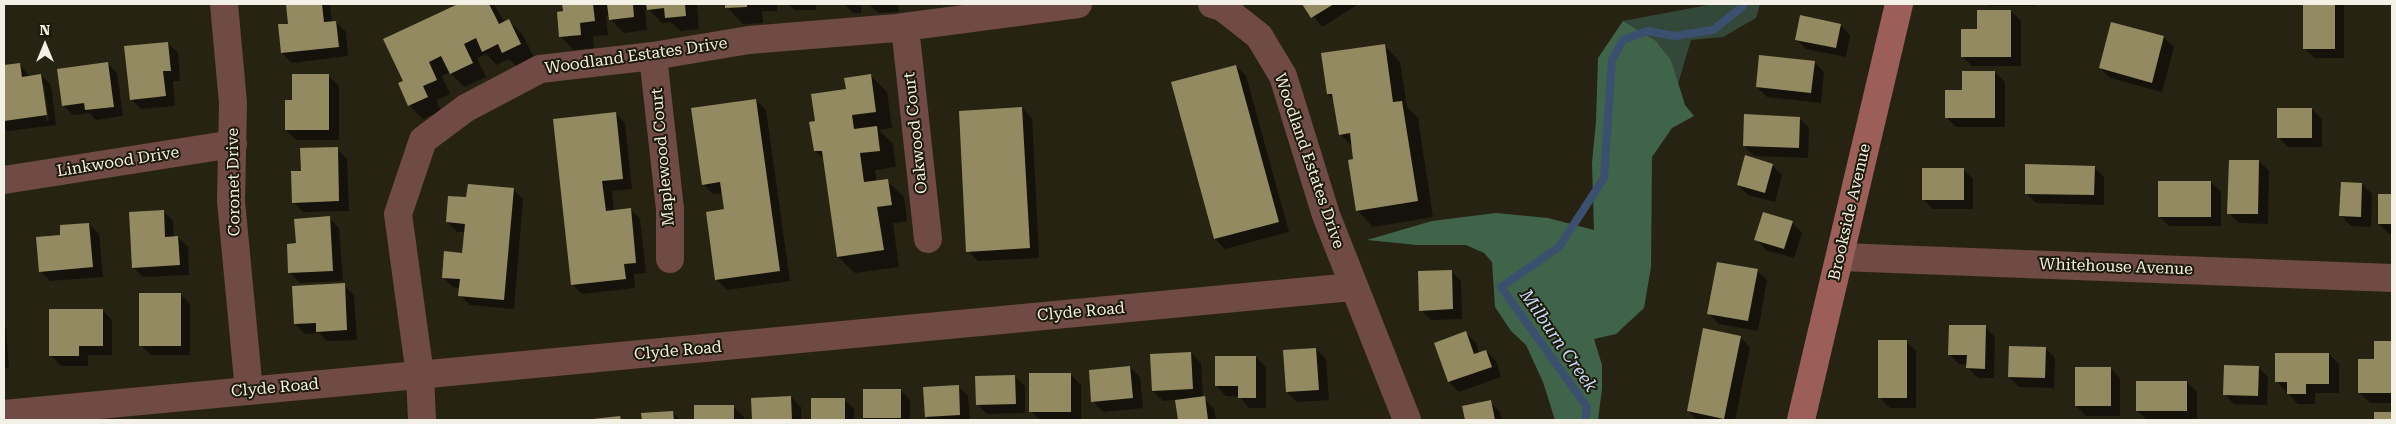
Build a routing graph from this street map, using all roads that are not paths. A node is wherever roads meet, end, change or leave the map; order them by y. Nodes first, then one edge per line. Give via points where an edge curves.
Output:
1 (224, 4) edge
2 (1078, 4) edge
3 (1212, 4) edge
4 (1899, 4) edge
5 (905, 27) junction
6 (653, 56) junction
7 (233, 144) junction
8 (4, 180) edge
9 (928, 239) dead end
10 (1840, 257) junction
11 (670, 259) dead end
12 (2392, 278) edge
13 (1352, 286) junction
14 (420, 375) junction
15 (249, 391) junction
16 (4, 414) edge
17 (422, 420) edge
18 (1407, 420) edge
19 (1801, 420) edge

1 - 7 street, Coronet Drive via 233,103
2 - 5 street, Woodland Estates Drive
3 - 13 street, Woodland Estates Drive via 1222,7 1259,36 1282,76
4 - 10 main road, Brookside Avenue
5 - 6 street, Woodland Estates Drive via 749,40
5 - 9 street, Oakwood Court
6 - 11 street, Maplewood Court via 670,209
6 - 14 street, Woodland Estates Drive via 540,70 466,108 424,140 398,214
7 - 8 street, Linkwood Drive
7 - 15 street, Coronet Drive via 231,201
10 - 12 street, Whitehouse Avenue
10 - 19 main road, Brookside Avenue
13 - 14 street, Clyde Road
13 - 18 street, Woodland Estates Drive
14 - 15 street, Clyde Road
14 - 17 street, Woodland Estates Drive
15 - 16 street, Clyde Road

